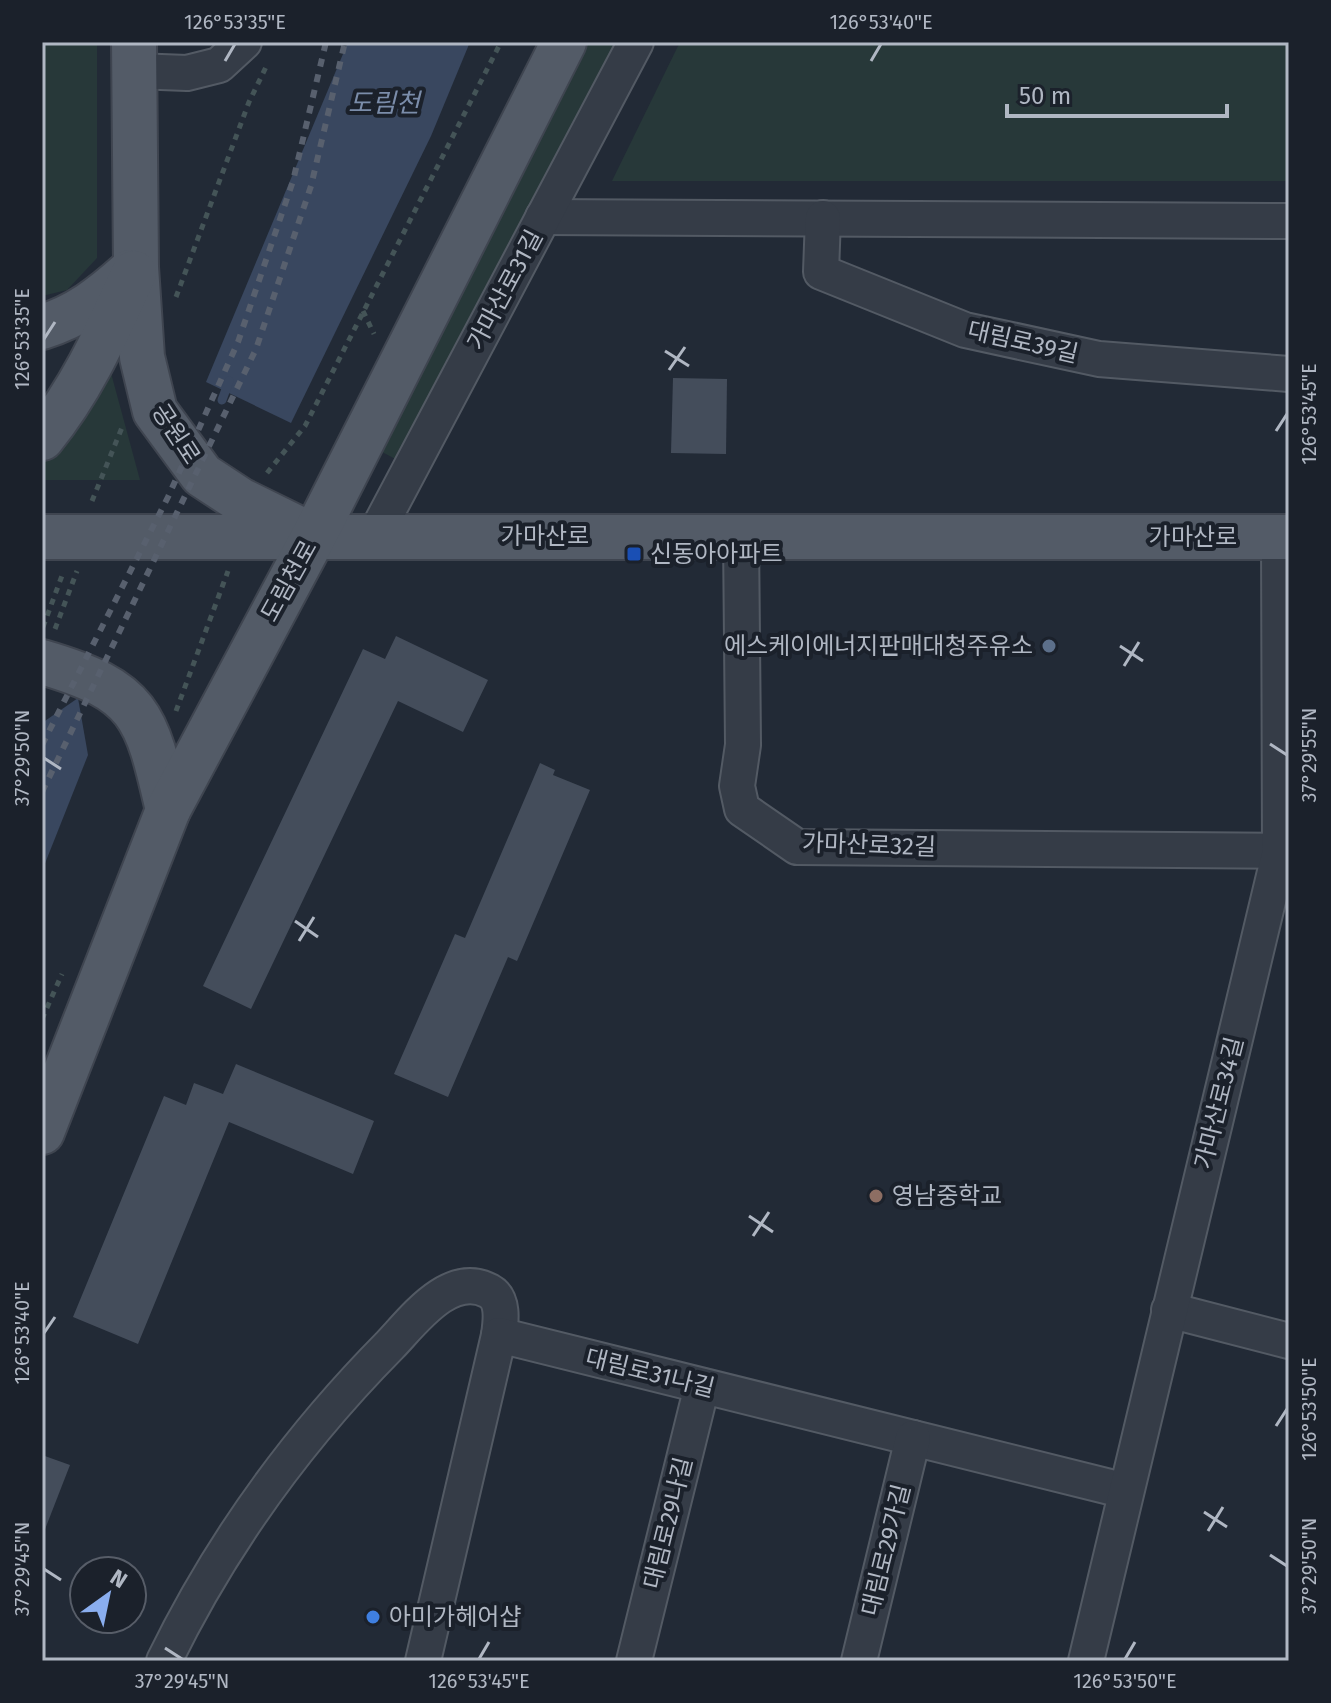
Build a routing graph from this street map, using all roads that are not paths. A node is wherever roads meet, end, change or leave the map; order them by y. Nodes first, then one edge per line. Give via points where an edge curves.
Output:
1 (244, 42) edge
2 (564, 42) edge
3 (636, 42) edge
4 (134, 56) edge
5 (543, 217) junction
6 (823, 218) junction
7 (1289, 221) edge
8 (136, 267) junction
9 (42, 327) edge
10 (1289, 374) edge
11 (42, 438) edge
12 (314, 536) junction
13 (741, 536) junction
14 (42, 537) edge
15 (374, 537) junction
16 (1284, 537) edge
17 (47, 649) edge
18 (168, 810) junction
19 (1285, 851) edge
20 (42, 1132) edge
21 (1169, 1310) junction
22 (499, 1335) junction
23 (1289, 1341) edge
24 (702, 1386) junction
25 (913, 1438) junction
26 (1126, 1491) junction
27 (164, 1661) edge
28 (423, 1661) edge
29 (634, 1661) edge
30 (859, 1661) edge
31 (1086, 1661) edge

1 - 4 street via 219,65 187,73
2 - 12 main road, 도림천로
3 - 5 street, 가마산로31길
4 - 8 main road, 공원로
5 - 6 street
5 - 15 street, 가마산로31길
6 - 7 street
6 - 10 street, 대림로39길 via 821,272 965,330 1099,359
8 - 9 main road via 71,318
8 - 11 main road via 96,358 68,407
8 - 12 main road, 공원로 via 142,357 155,411 202,475
12 - 14 main road, 가마산로
12 - 15 main road, 가마산로
12 - 18 main road, 도림천로
13 - 15 main road, 가마산로
13 - 16 main road, 가마산로
13 - 19 street, 가마산로32길 via 743,745 737,786 742,809 797,847
16 - 19 street, 가마산로34길
17 - 18 main road via 124,697 142,718
18 - 20 main road, 도림천로
19 - 21 street, 가마산로34길
21 - 23 street
21 - 26 street, 가마산로34길
22 - 24 street, 대림로31나길
22 - 27 street via 501,1309 486,1289 451,1290 431,1303 344,1391 285,1462 191,1605
22 - 28 street
24 - 25 street, 대림로31나길
24 - 29 street, 대림로29나길
25 - 26 street, 대림로31나길
25 - 30 street, 대림로29가길
26 - 31 street, 가마산로34길

